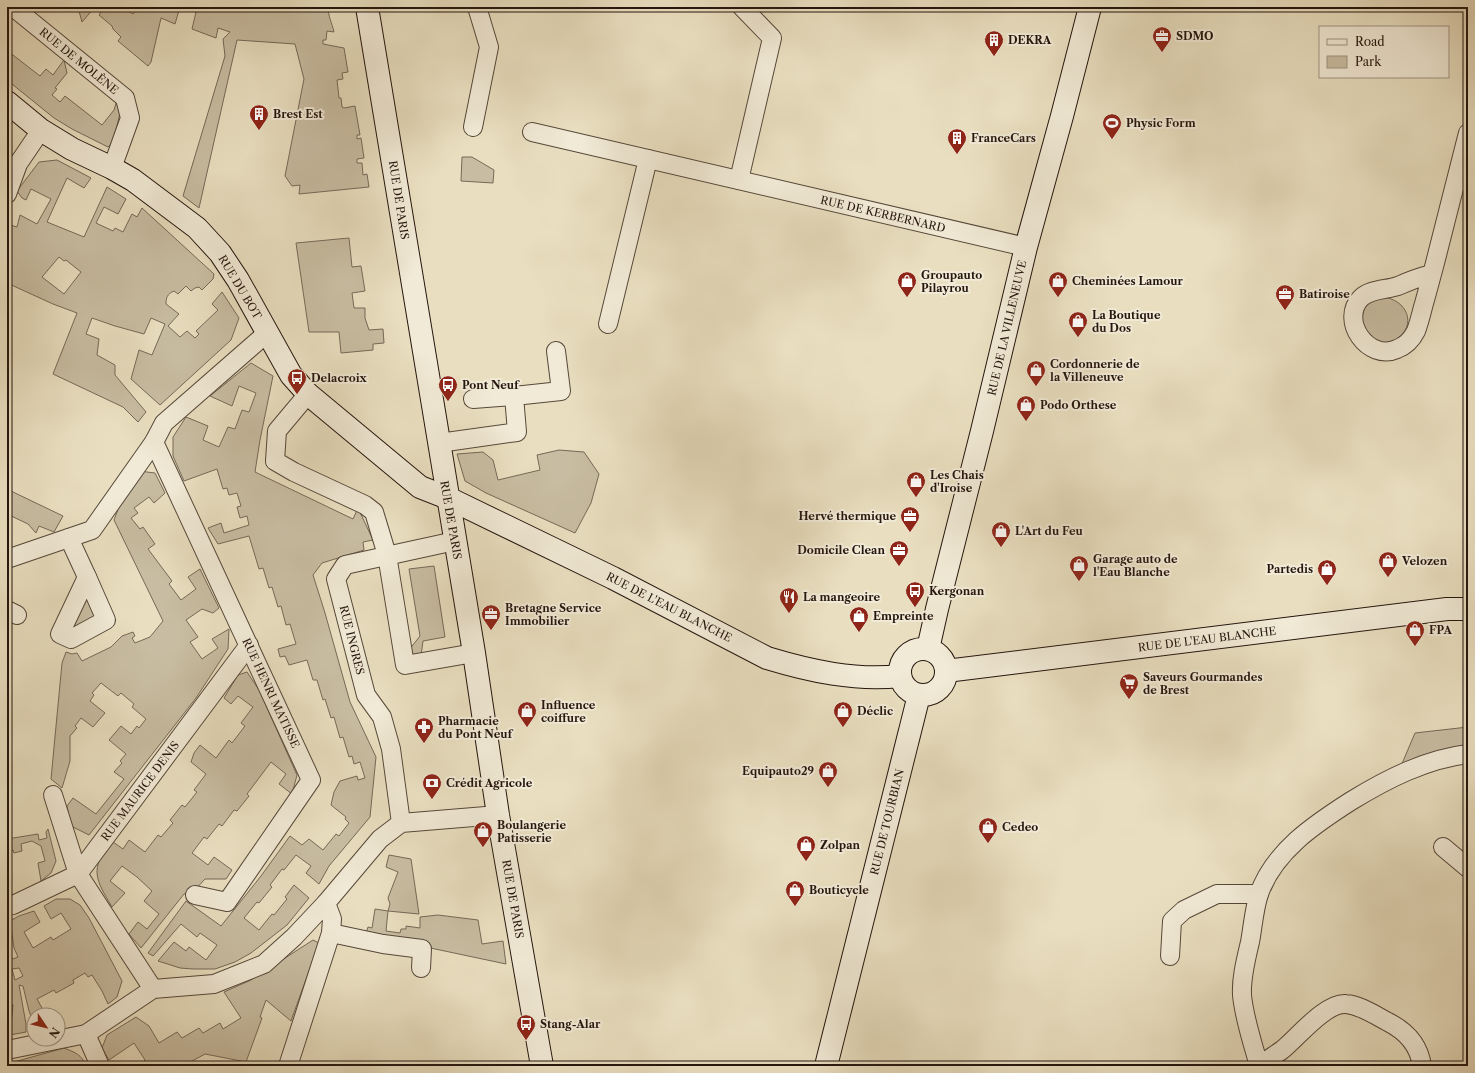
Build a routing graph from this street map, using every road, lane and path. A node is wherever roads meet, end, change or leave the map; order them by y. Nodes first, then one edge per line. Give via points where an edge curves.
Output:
1 (13, 7) edge
2 (367, 7) edge
3 (477, 7) edge
4 (742, 7) edge
5 (1090, 7) edge
6 (7, 102) edge
7 (473, 127) dead end
8 (41, 130) junction
9 (532, 132) dead end
10 (1468, 133) edge
11 (648, 159) junction
12 (112, 168) junction
13 (739, 180) junction
14 (7, 194) edge
15 (1026, 247) junction
16 (1432, 274) junction
17 (608, 324) dead end
18 (267, 332) junction
19 (556, 351) dead end
20 (308, 394) junction
21 (514, 396) junction
22 (473, 399) dead end
23 (154, 442) junction
24 (439, 443) junction
25 (448, 498) junction
26 (69, 538) junction
27 (455, 541) junction
28 (387, 555) junction
29 (7, 559) edge
30 (87, 576) dead end
31 (1468, 608) edge
32 (249, 645) junction
33 (928, 649) junction
34 (474, 653) junction
35 (946, 671) junction
36 (900, 676) junction
37 (919, 694) junction
38 (1468, 754) edge
39 (53, 795) dead end
40 (498, 815) junction
41 (401, 823) junction
42 (1443, 847) dead end
43 (1468, 868) edge
44 (78, 874) junction
45 (1259, 894) junction
46 (195, 895) dead end
47 (326, 903) junction
48 (7, 906) edge
49 (331, 933) junction
50 (1170, 956) dead end
51 (421, 968) dead end
52 (153, 989) junction
53 (86, 1034) junction
54 (7, 1050) edge
55 (100, 1066) edge
56 (288, 1066) edge
57 (542, 1066) edge
58 (826, 1066) edge
59 (1259, 1066) edge
60 (1422, 1066) edge

1 - 12 street, RUE DE MOLÈNE via 124,98 130,118
2 - 24 main road, RUE DE PARIS
3 - 7 street via 489,47
4 - 13 street via 772,38
5 - 15 main road, RUE DE LA VILLENEUVE
6 - 8 main road, RUE DU BOT
8 - 12 main road, RUE DU BOT
8 - 14 street via 18,164
9 - 11 street, RUE DE KERBERNARD
10 - 16 street
11 - 13 street, RUE DE KERBERNARD
11 - 17 street
12 - 18 main road, RUE DU BOT via 133,180 197,228 220,253 235,275
13 - 15 street, RUE DE KERBERNARD
15 - 33 main road, RUE DE LA VILLENEUVE
16 - 16 street via 1361,297 1354,307 1353,317 1362,341 1377,351 1386,352 1401,348 1416,331
18 - 20 main road, RUE DU BOT via 291,375
18 - 23 street via 164,423
19 - 21 street via 562,391
20 - 25 main road, RUE DU BOT via 420,487
20 - 28 street via 278,431 275,461 365,505 374,512
21 - 22 street
21 - 24 street via 517,432
23 - 26 street via 92,530
23 - 32 street, RUE HENRI MATISSE
24 - 25 main road, RUE DE PARIS
25 - 27 main road, RUE DE PARIS
25 - 36 main road, RUE DE L'EAU BLANCHE via 613,578 767,658 825,674 884,678
26 - 29 street
26 - 30 street
27 - 28 street, RUE INGRES
27 - 34 main road, RUE DE PARIS
28 - 34 street via 405,665
28 - 41 street, RUE INGRES via 345,565 336,579 366,695 382,717 391,749
31 - 35 main road, RUE DE L'EAU BLANCHE
32 - 44 street, RUE MAURICE DENIS
32 - 46 street, RUE HENRI MATISSE via 311,780 227,902
33 - 35 main road via 941,657
33 - 36 main road via 922,648 909,653 902,663
34 - 40 main road, RUE DE PARIS
35 - 37 main road via 946,677 940,687 930,694
36 - 37 main road via 911,692
37 - 58 main road, RUE DE TOURBIAN
38 - 45 street via 1420,766 1383,782 1344,806 1300,837 1282,855
39 - 44 street
40 - 41 street
40 - 57 main road, RUE DE PARIS
41 - 47 street via 380,839
42 - 43 street
44 - 48 street, RUE MAURICE DENIS
44 - 52 street
45 - 50 street via 1217,894 1184,910 1172,921
45 - 59 street via 1244,969 1242,995
47 - 49 street via 332,919
47 - 52 street via 264,964 214,984
49 - 51 street via 422,949
49 - 56 street
52 - 53 street
53 - 54 street
53 - 55 street
59 - 60 street via 1326,1011 1345,1003 1393,1024 1416,1047

